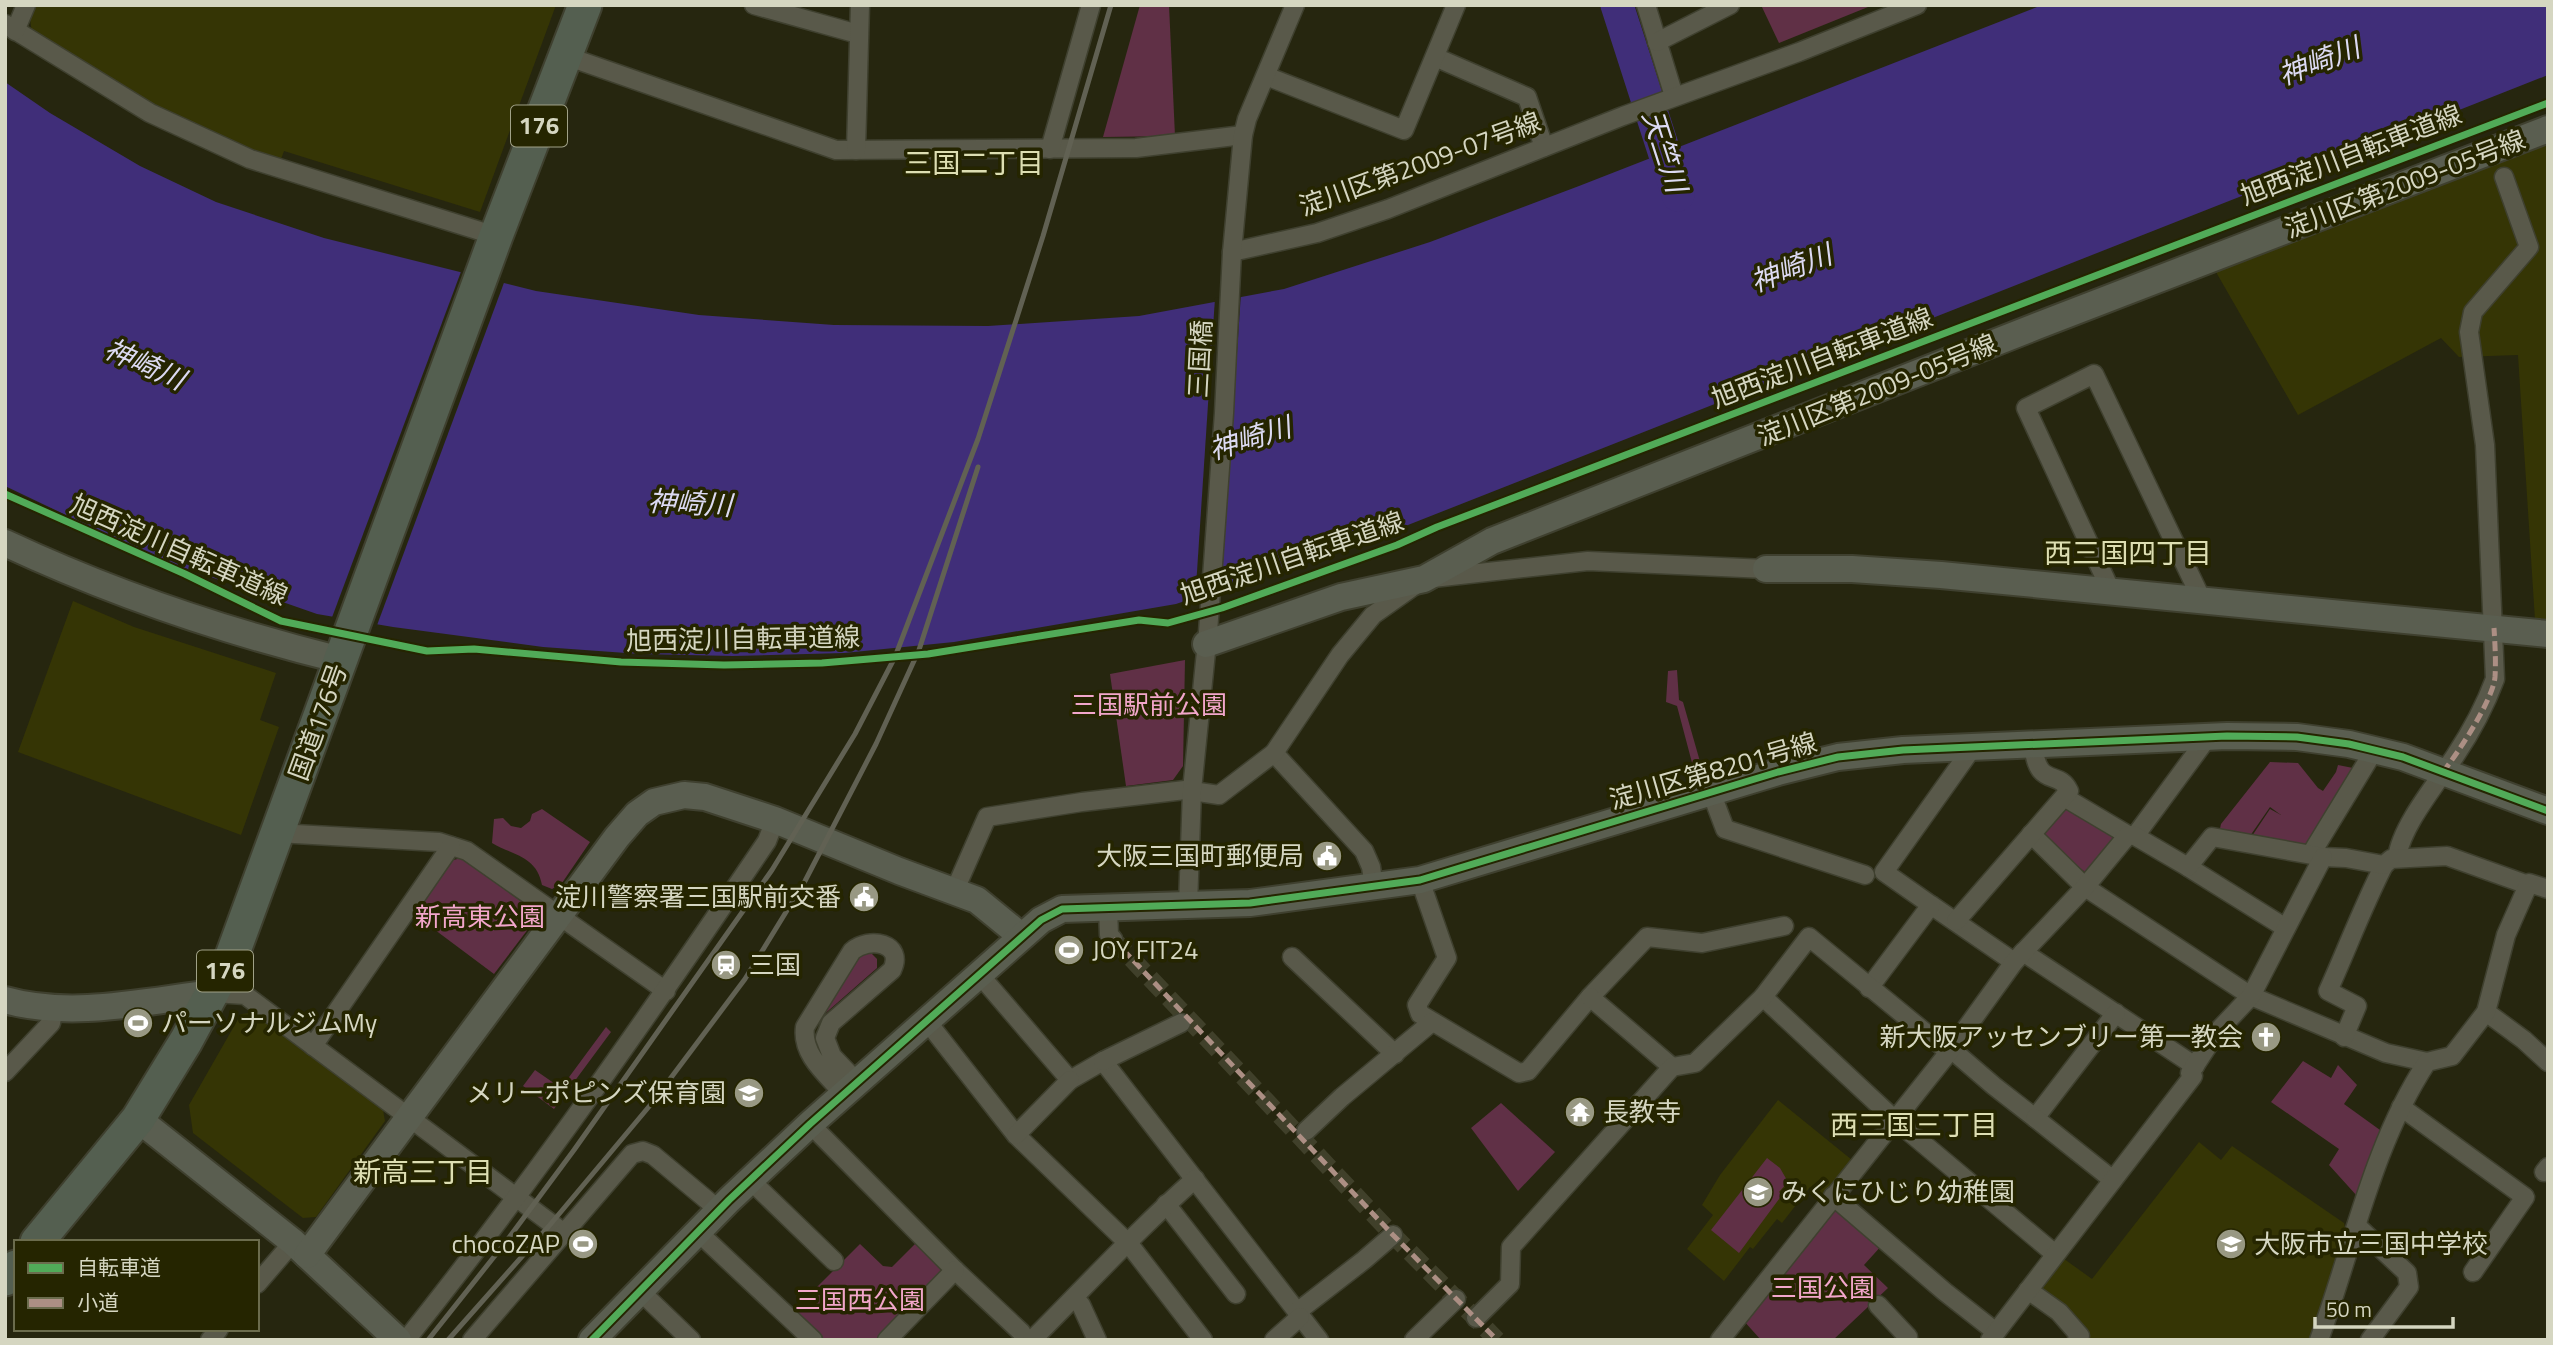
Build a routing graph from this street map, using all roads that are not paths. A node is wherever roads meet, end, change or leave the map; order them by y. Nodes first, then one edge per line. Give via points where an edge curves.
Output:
1 (26, 5) edge
2 (584, 5) edge
3 (754, 5) edge
4 (860, 5) edge
5 (1091, 5) edge
6 (1295, 5) edge
7 (1456, 5) edge
8 (1647, 5) edge
9 (1730, 5) edge
10 (1917, 5) edge
11 (10, 27) edge
12 (859, 34) junction
13 (1657, 42) junction
14 (566, 56) junction
15 (1435, 57) junction
16 (1266, 76) junction
17 (1672, 97) junction
18 (2548, 129) edge
19 (1243, 135) junction
20 (1544, 147) junction
21 (1050, 149) junction
22 (856, 150) junction
23 (2504, 177) dead end
24 (494, 242) junction
25 (1232, 255) junction
26 (5, 543) edge
27 (1766, 569) joint
28 (1424, 579) junction
29 (2111, 591) junction
30 (2202, 600) junction
31 (2494, 628) junction
32 (2548, 634) edge
33 (1207, 638) junction
34 (343, 653) junction
35 (2208, 737) junction
36 (2033, 745) junction
37 (1973, 747) junction
38 (2375, 749) junction
39 (1274, 753) junction
40 (2443, 772) junction
41 (1192, 790) junction
42 (1711, 792) junction
43 (2064, 797) junction
44 (2548, 811) edge
45 (775, 820) junction
46 (277, 833) junction
47 (2031, 834) junction
48 (2132, 835) junction
49 (451, 846) junction
50 (2317, 856) junction
51 (2390, 862) junction
52 (2188, 867) junction
53 (1865, 875) dead end
54 (1420, 880) junction
55 (2528, 885) junction
56 (1374, 887) junction
57 (2085, 887) junction
58 (2548, 889) edge
59 (954, 892) junction
60 (1188, 905) junction
61 (1931, 905) junction
62 (1108, 908) junction
63 (558, 917) junction
64 (1956, 921) junction
65 (1784, 926) dead end
66 (2286, 928) junction
67 (1021, 936) junction
68 (1113, 939) tunnel mouth
69 (1292, 957) dead end
70 (2019, 957) junction
71 (979, 974) junction
72 (1869, 988) junction
73 (666, 991) junction
74 (214, 993) junction
75 (2251, 996) junction
76 (1763, 997) junction
77 (1590, 998) junction
78 (5, 1000) edge
79 (54, 1008) junction
80 (2486, 1012) junction
81 (2116, 1013) junction
82 (926, 1020) junction
83 (1432, 1022) junction
84 (1181, 1023) dead end
85 (2344, 1037) junction
86 (313, 1046) junction
87 (1950, 1050) junction
88 (1395, 1054) junction
89 (1103, 1061) junction
90 (2427, 1062) junction
91 (2548, 1062) edge
92 (2195, 1066) junction
93 (1672, 1067) junction
94 (5, 1072) edge
95 (1070, 1080) junction
96 (850, 1087) junction
97 (2401, 1107) junction
98 (408, 1117) junction
99 (2035, 1118) junction
100 (138, 1119) junction
101 (1895, 1120) junction
102 (810, 1124) junction
103 (1306, 1131) dead end
104 (1016, 1135) junction
105 (1195, 1179) junction
106 (750, 1180) junction
107 (2113, 1180) junction
108 (1833, 1196) junction
109 (515, 1198) junction
110 (1166, 1204) junction
111 (719, 1210) junction
112 (2357, 1226) junction
113 (698, 1231) junction
114 (564, 1233) junction
115 (1393, 1235) dead end
116 (39, 1240) edge
117 (1129, 1244) junction
118 (300, 1249) junction
119 (2055, 1254) junction
120 (834, 1261) dead end
121 (956, 1270) junction
122 (2473, 1272) dead end
123 (259, 1282) edge
124 (639, 1290) junction
125 (2028, 1290) junction
126 (1236, 1294) dead end
127 (1074, 1297) junction
128 (1456, 1299) dead end
129 (1878, 1305) dead end
130 (1298, 1315) junction
131 (1476, 1318) dead end
132 (1993, 1336) edge
133 (2326, 1337) edge
134 (596, 1338) edge
135 (1911, 1339) edge
136 (398, 1340) edge
137 (406, 1340) edge
138 (472, 1340) edge
139 (691, 1340) edge
140 (813, 1340) edge
141 (887, 1340) edge
142 (1026, 1340) edge
143 (1032, 1340) edge
144 (1097, 1340) edge
145 (1203, 1340) edge
146 (1274, 1340) edge
147 (1319, 1340) edge
148 (1414, 1340) edge
149 (1720, 1340) edge
150 (2077, 1340) edge
151 (2370, 1340) edge

1 - 11 street
2 - 14 highway, 国道176号 / 176
3 - 12 street
4 - 12 street
5 - 21 street
6 - 16 street, 三国橋
7 - 15 street
8 - 13 street
9 - 13 street
10 - 17 street, 淀川区第2009-07号線
11 - 24 street via 150,113 250,159
12 - 22 street
13 - 17 street
14 - 22 street via 836,150
14 - 24 highway, 国道176号 / 176
15 - 16 street via 1404,130
15 - 20 street via 1527,97
16 - 19 street, 三国橋
17 - 20 street, 淀川区第2009-07号線
18 - 28 street, 淀川区第2009-05号線 via 1492,541
19 - 21 street via 1136,148
19 - 25 street, 三国橋
20 - 25 street, 淀川区第2009-07号線 via 1388,209
21 - 22 street
23 - 31 street via 2529,247 2473,312 2469,332 2485,445
24 - 34 highway, 国道176号 / 176
25 - 33 street, 三国橋
26 - 34 street via 57,567 242,632
27 - 28 street via 1588,561
27 - 29 street via 1888,571
28 - 33 street, 淀川区第2009-05号線 via 1341,597
28 - 39 street via 1373,615
29 - 30 street
29 - 30 street via 2026,408 2094,374
30 - 31 street
31 - 32 street
31 - 40 street via 2495,679
33 - 41 street, 三国橋
34 - 46 highway, 国道176号 / 176
35 - 36 street, 淀川区第8201号線
35 - 38 street, 淀川区第8201号線 via 2297,737
35 - 48 street
36 - 37 street, 淀川区第8201号線
36 - 43 street via 2035,763 2042,773 2066,785
37 - 42 street, 淀川区第8201号線 via 1838,757
37 - 61 street via 1884,872
38 - 40 street, 淀川区第8201号線
38 - 50 street
39 - 41 street via 1219,795
39 - 56 street via 1364,852
40 - 44 street, 淀川区第8201号線
40 - 51 street
41 - 59 street via 987,817
41 - 60 street, 三国橋
42 - 53 street via 1725,829
42 - 54 street, 淀川区第8201号線
43 - 47 street
43 - 48 street
45 - 59 street
45 - 63 street via 695,795 654,802 623,828
45 - 73 street via 767,841
46 - 49 street
46 - 74 highway, 国道176号 / 176
47 - 57 street
47 - 64 street
48 - 52 street
48 - 57 street
49 - 63 street via 467,851
49 - 86 street
50 - 51 street
50 - 52 street via 2211,837
50 - 66 street
51 - 55 street via 2448,856
51 - 85 street via 2366,901 2328,991 2357,1006
52 - 66 street
54 - 56 street, 淀川区第8201号線
54 - 83 street via 1447,958 1417,1005 1420,1014
55 - 58 street
55 - 80 street via 2507,935
56 - 60 street, 淀川区第8201号線 via 1250,903
57 - 70 street
57 - 75 street
59 - 67 street via 982,903
60 - 62 street, 淀川区第8201号線
61 - 64 street
61 - 72 street
62 - 67 street, 淀川区第8201号線 via 1062,909
62 - 68 street
63 - 73 street
63 - 98 street
64 - 70 street
65 - 77 street via 1702,943 1647,937
66 - 75 street
67 - 71 street, 淀川区第8201号線
69 - 88 street
70 - 81 street
70 - 87 street
71 - 82 street, 淀川区第8201号線
71 - 95 street
72 - 76 street via 1809,937
72 - 87 street
73 - 109 street
74 - 79 street
74 - 86 street via 245,995
74 - 100 highway, 国道176号 / 176
75 - 85 street
75 - 92 street via 2217,1032
76 - 93 street via 1695,1063
76 - 101 street
77 - 83 street via 1528,1071 1519,1073
77 - 93 street
78 - 79 street
79 - 94 street via 51,1023
80 - 90 street via 2452,1056
80 - 91 street
81 - 92 street
81 - 99 street
82 - 96 street, 淀川区第8201号線
82 - 104 street
83 - 88 street
84 - 89 street
85 - 90 street
86 - 98 street
87 - 99 street
87 - 101 street
88 - 103 street
89 - 95 street
89 - 105 street
90 - 97 street
92 - 107 street via 2190,1073 2193,1076
93 - 131 street via 1511,1247 1510,1284
95 - 104 street
96 - 96 street via 807,1049 805,1027 852,951 864,943 878,943 892,953 892,970 831,1023 825,1038
96 - 102 street, 淀川区第8201号線
97 - 112 street
97 - 122 street via 2525,1197
98 - 109 street
98 - 118 street
99 - 107 street
100 - 116 highway, 国道176号 / 176
100 - 118 street
101 - 108 street
101 - 119 street
102 - 106 street, 淀川区第8201号線
102 - 121 street
104 - 117 street
105 - 110 street
105 - 130 street
106 - 111 street, 淀川区第8201号線
106 - 120 street
107 - 119 street
108 - 132 street
108 - 149 street
109 - 114 street
109 - 137 street
110 - 117 street
110 - 126 street
111 - 113 street, 淀川区第8201号線
111 - 114 street via 653,1155 639,1151 629,1156
112 - 133 street
112 - 151 street via 2407,1273 2409,1287
113 - 124 street, 淀川区第8201号線
113 - 140 street
114 - 138 street
115 - 130 street
117 - 127 street
117 - 145 street
118 - 123 street
118 - 136 street
119 - 125 street
121 - 141 street
121 - 142 street
124 - 134 street, 淀川区第8201号線
124 - 139 street
125 - 132 street
125 - 150 street via 2059,1312 2080,1336
127 - 143 street
127 - 144 street
128 - 148 street
129 - 135 street
130 - 146 street
130 - 147 street

